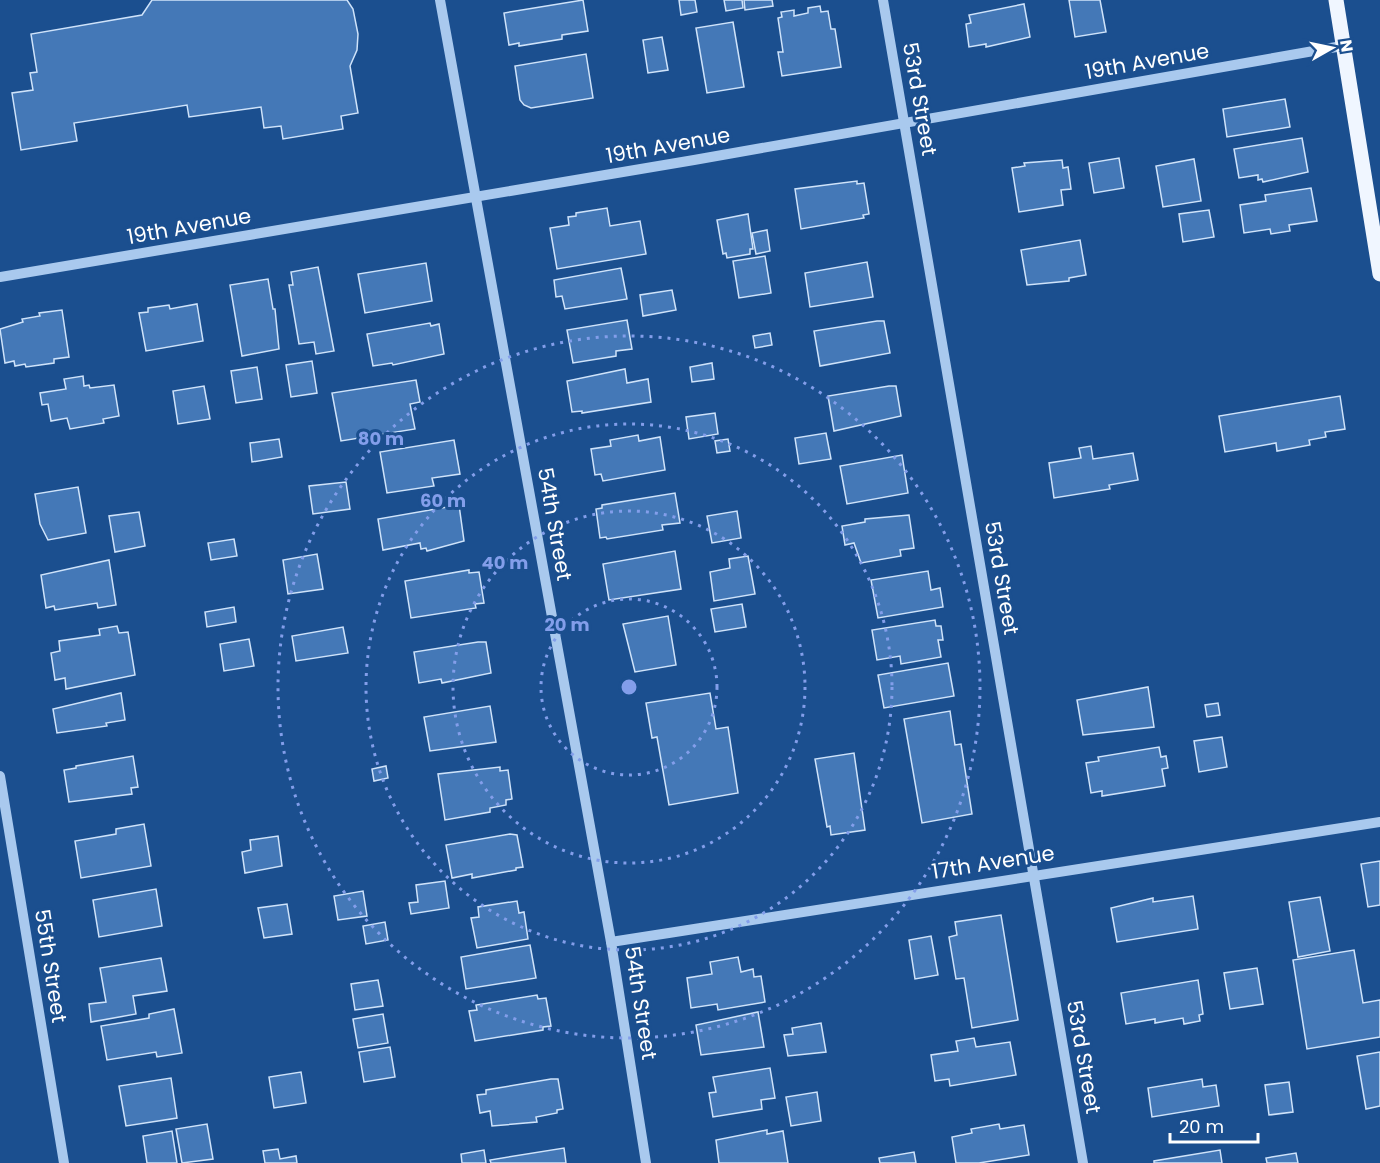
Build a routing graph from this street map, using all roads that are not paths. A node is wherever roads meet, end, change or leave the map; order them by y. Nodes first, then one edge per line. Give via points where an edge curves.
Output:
1 (440, 0) edge
2 (883, 0) edge
3 (1336, 0) edge
4 (1342, 46) junction
5 (905, 123) junction
6 (475, 196) junction
7 (1380, 274) edge
8 (0, 277) edge
9 (0, 776) edge
10 (2, 806) edge
11 (1380, 822) edge
12 (1033, 876) junction
13 (611, 942) junction
14 (64, 1163) edge
15 (646, 1163) edge
16 (1083, 1163) edge

1 - 6 street, 54th Street
2 - 5 street, 53rd Street
3 - 4 main road
4 - 5 street, 19th Avenue
4 - 7 main road
5 - 6 street, 19th Avenue
5 - 12 street, 53rd Street
6 - 8 street, 19th Avenue
6 - 13 street, 54th Street
9 - 10 street, 55th Street
10 - 14 street, 55th Street
11 - 12 street, 17th Avenue
12 - 13 street, 17th Avenue
12 - 16 street, 53rd Street
13 - 15 street, 54th Street

